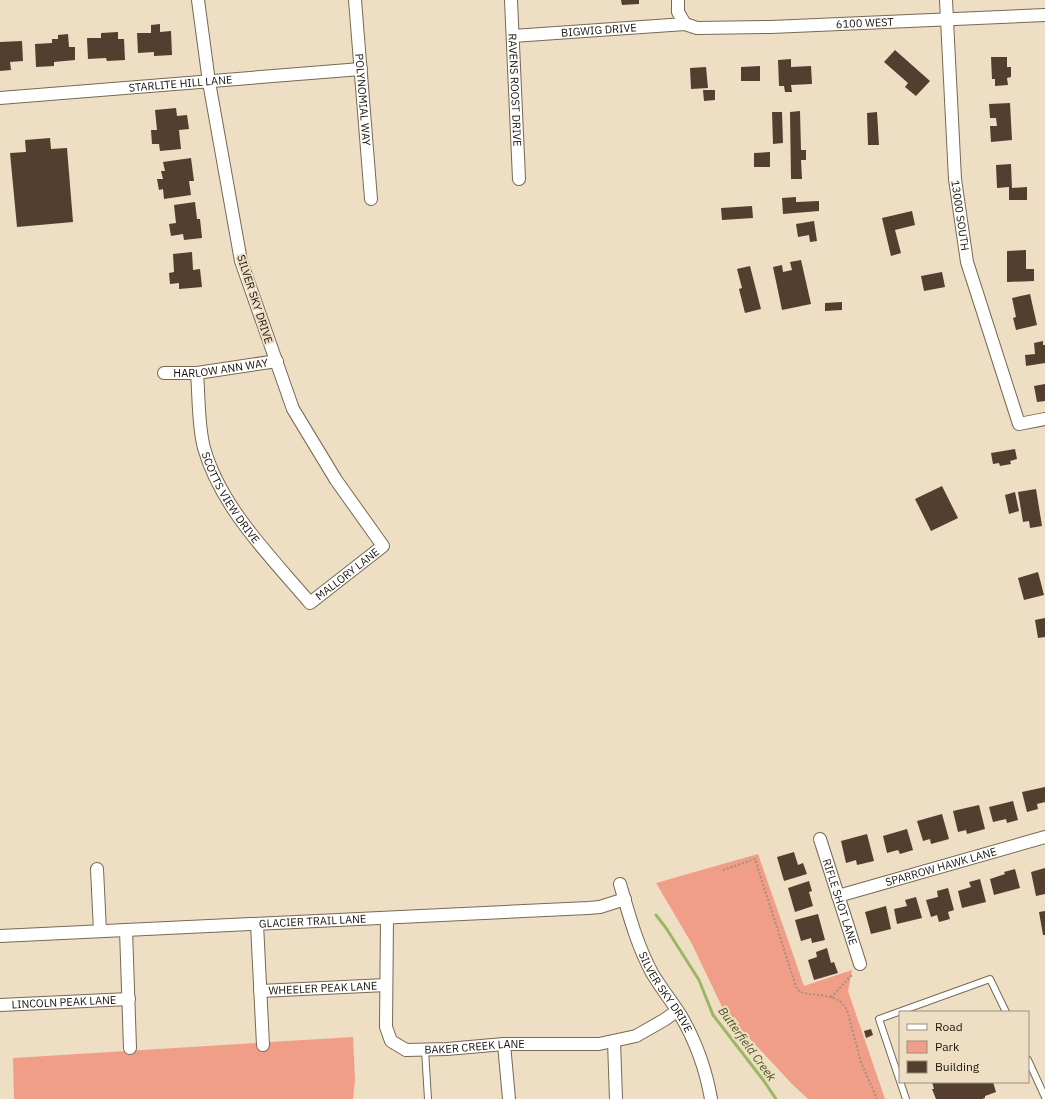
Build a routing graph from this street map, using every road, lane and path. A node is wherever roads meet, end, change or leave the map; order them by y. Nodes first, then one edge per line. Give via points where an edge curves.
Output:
1 (198, 0) edge
2 (355, 0) edge
3 (511, 0) edge
4 (678, 0) edge
5 (946, 0) edge
6 (1045, 15) edge
7 (946, 19) junction
8 (685, 24) junction
9 (513, 36) junction
10 (361, 69) junction
11 (209, 82) junction
12 (0, 98) edge
13 (519, 179) dead end
14 (371, 199) dead end
15 (276, 361) junction
16 (164, 372) dead end
17 (197, 373) junction
18 (1045, 419) edge
19 (383, 546) joint
20 (310, 603) joint
21 (1045, 837) edge
22 (820, 839) dead end
23 (97, 869) dead end
24 (723, 870) dead end
25 (620, 884) dead end
26 (838, 896) junction
27 (625, 898) junction
28 (387, 918) junction
29 (257, 924) junction
30 (126, 930) junction
31 (100, 931) junction
32 (0, 936) edge
33 (860, 964) dead end
34 (852, 975) dead end
35 (386, 985) junction
36 (260, 991) junction
37 (831, 998) junction
38 (128, 999) junction
39 (0, 1005) edge
40 (677, 1011) junction
41 (900, 1011) edge
42 (1006, 1011) edge
43 (899, 1012) edge
44 (614, 1041) junction
45 (504, 1044) junction
46 (263, 1046) dead end
47 (130, 1048) dead end
48 (425, 1050) junction
49 (1029, 1062) edge
50 (899, 1079) edge
51 (900, 1083) edge
52 (1045, 1097) edge
53 (428, 1099) edge
54 (509, 1099) edge
55 (616, 1099) edge
56 (711, 1099) edge
57 (877, 1099) edge
58 (906, 1099) edge

1 - 11 street, SILVER SKY DRIVE
2 - 10 street, POLYNOMIAL WAY
3 - 9 street, RAVENS ROOST DRIVE
4 - 8 street via 678,12
5 - 7 street, 13000 SOUTH
6 - 7 street, 6100 WEST
7 - 8 street, 6100 WEST via 771,27 697,28
7 - 18 street, 13000 SOUTH via 955,179 967,262 1018,424
8 - 9 street, BIGWIG DRIVE
9 - 13 street, RAVENS ROOST DRIVE
10 - 11 street, STARLITE HILL LANE
10 - 14 street, POLYNOMIAL WAY
11 - 12 street, STARLITE HILL LANE
11 - 15 street, SILVER SKY DRIVE via 241,261
15 - 17 street, HARLOW ANN WAY
15 - 19 street, SILVER SKY DRIVE via 294,409 336,480
16 - 17 street, HARLOW ANN WAY
17 - 20 street, SCOTTS VIEW DRIVE via 204,447 214,475 225,496 257,540
19 - 20 street, MALLORY LANE
21 - 26 street, SPARROW HAWK LANE
22 - 26 street, RIFLE SHOT LANE
23 - 31 street
24 - 37 path via 755,859 796,987 800,992
25 - 27 street, SILVER SKY DRIVE
26 - 33 street, RIFLE SHOT LANE
27 - 28 street, GLACIER TRAIL LANE via 588,908
27 - 40 street, SILVER SKY DRIVE via 646,961
28 - 29 street, GLACIER TRAIL LANE
28 - 35 street, BAKER CREEK LANE
29 - 30 street, GLACIER TRAIL LANE
29 - 36 street
30 - 31 street, GLACIER TRAIL LANE
30 - 38 street
31 - 32 street, GLACIER TRAIL LANE
34 - 37 path
35 - 36 street, WHEELER PEAK LANE
35 - 48 street, BAKER CREEK LANE via 386,1028 391,1041 406,1050
36 - 46 street
37 - 57 path via 841,1001 848,1010 861,1062
38 - 39 street, LINCOLN PEAK LANE
38 - 47 street
40 - 44 street, BAKER CREEK LANE via 636,1036
40 - 56 street, SILVER SKY DRIVE via 700,1058
41 - 42 lane via 990,979
43 - 50 lane via 878,1019
44 - 45 street, BAKER CREEK LANE via 599,1044
44 - 55 street
45 - 48 street, BAKER CREEK LANE
45 - 54 street
48 - 53 lane
49 - 52 lane
51 - 58 lane

